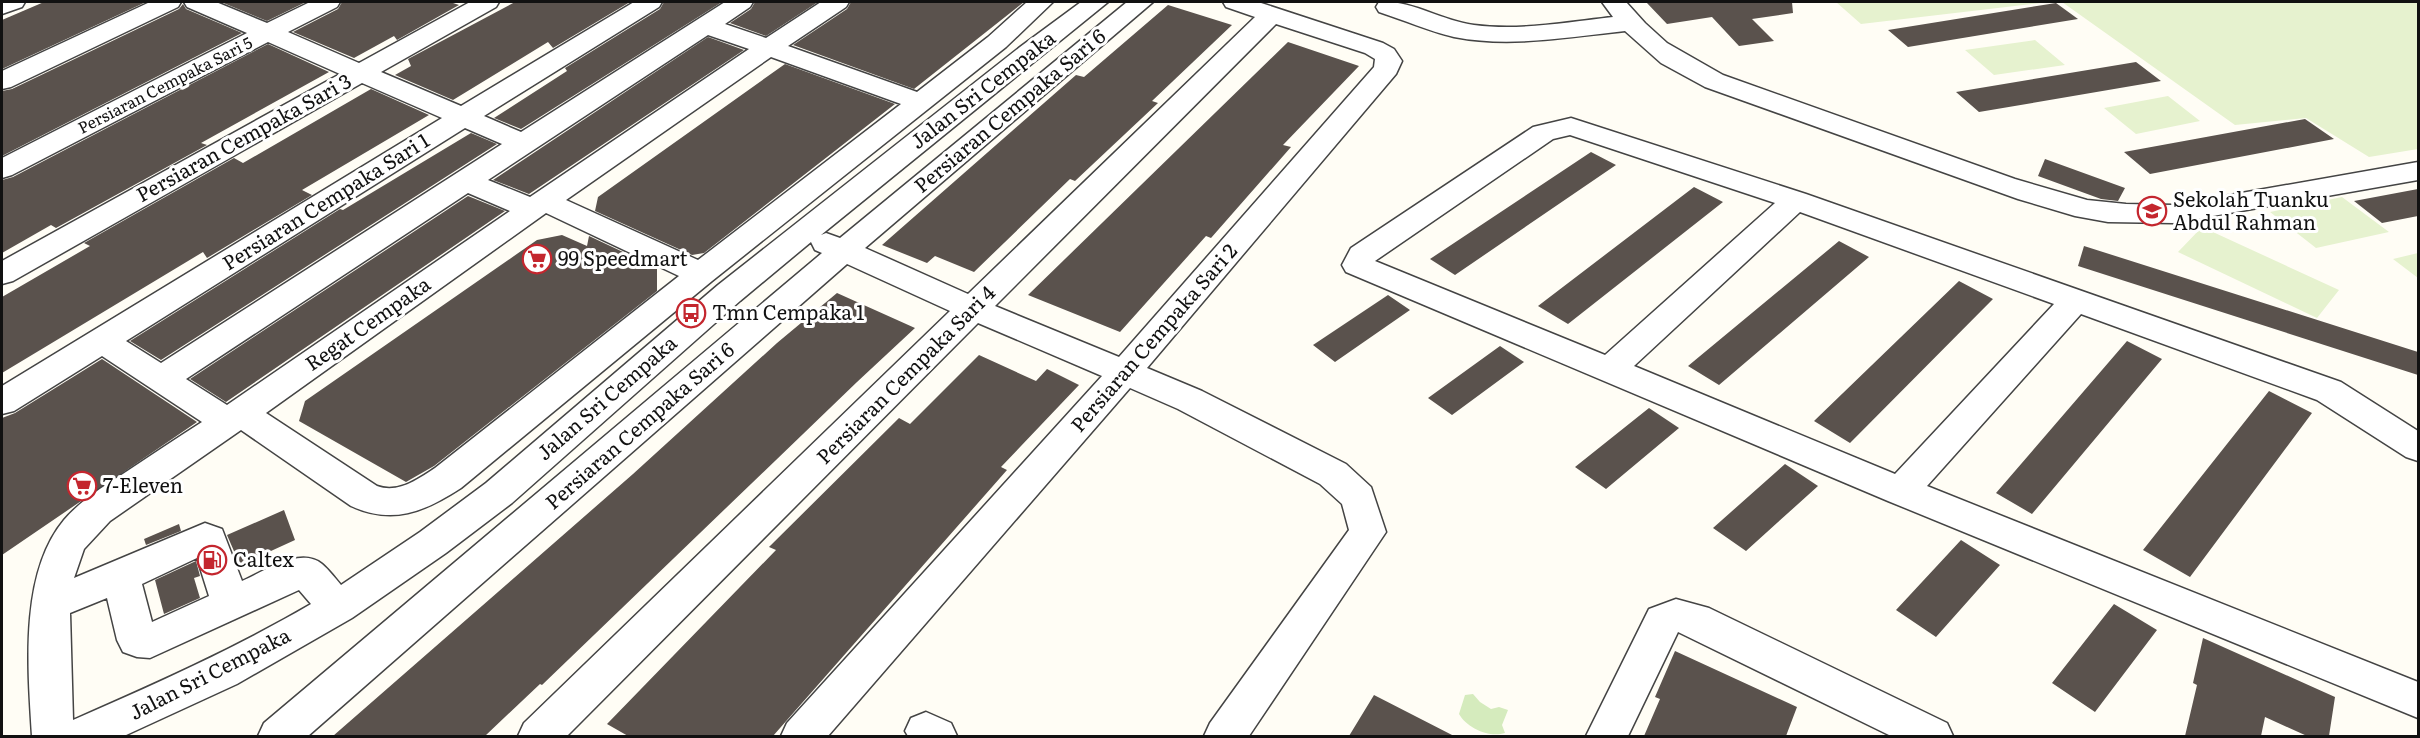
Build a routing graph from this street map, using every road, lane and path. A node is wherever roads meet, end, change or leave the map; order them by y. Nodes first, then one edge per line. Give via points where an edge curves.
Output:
1 (13, 2) edge
2 (169, 2) edge
3 (196, 2) edge
4 (328, 2) edge
5 (487, 2) edge
6 (650, 2) edge
7 (741, 2) edge
8 (837, 2) edge
9 (1041, 2) edge
10 (1096, 2) edge
11 (1141, 2) edge
12 (1235, 2) edge
13 (2, 7) edge
14 (1388, 7) dead end
15 (1622, 12) edge
16 (1273, 13) junction
17 (705, 25) junction
18 (268, 33) junction
19 (997, 42) junction
20 (768, 48) junction
21 (1029, 52) junction
22 (360, 73) junction
23 (2, 81) edge
24 (920, 102) junction
25 (462, 117) junction
26 (523, 143) junction
27 (2, 169) edge
28 (2418, 171) edge
29 (466, 181) junction
30 (1796, 200) junction
31 (538, 205) junction
32 (803, 232) junction
33 (844, 250) junction
34 (712, 266) junction
35 (2, 274) edge
36 (729, 293) junction
37 (675, 297) junction
38 (2077, 299) junction
39 (973, 309) junction
40 (101, 340) junction
41 (1609, 370) junction
42 (1124, 373) junction
43 (161, 379) junction
44 (2, 402) edge
45 (235, 417) junction
46 (2418, 448) edge
47 (1900, 490) junction
48 (121, 576) junction
49 (50, 604) junction
50 (231, 604) junction
51 (338, 607) junction
52 (2418, 700) edge
53 (53, 736) edge
54 (81, 736) edge
55 (279, 736) edge
56 (539, 736) edge
57 (802, 736) edge
58 (1225, 736) edge
59 (1607, 736) edge
60 (1932, 736) edge

1 - 13 street
2 - 23 street
3 - 18 street
4 - 18 street, Persiaran Cempaka Sari 5
5 - 22 street, Persiaran Cempaka Sari 3
6 - 25 street, Persiaran Cempaka Sari 1
7 - 17 street
8 - 20 street, Regat Cempaka
9 - 19 street, Jalan Sri Cempaka
10 - 21 street, Jalan Sri Cempaka
11 - 33 street, Persiaran Cempaka Sari 6
12 - 16 street, Persiaran Cempaka Sari 2
14 - 15 street via 1453,29 1484,33 1512,33
15 - 28 street via 1638,34 1675,62 1714,81 2005,185 2098,211 2173,214
16 - 39 street, Persiaran Cempaka Sari 4
16 - 42 street, Persiaran Cempaka Sari 2 via 1374,48 1385,54 1389,61 1387,69
17 - 20 street
17 - 26 street
18 - 22 street
18 - 27 street, Persiaran Cempaka Sari 5
19 - 21 street
19 - 24 street, Jalan Sri Cempaka
20 - 24 street
20 - 31 street, Regat Cempaka
21 - 32 street, Jalan Sri Cempaka
22 - 25 street
22 - 35 street, Persiaran Cempaka Sari 3
24 - 34 street, Jalan Sri Cempaka
25 - 26 street
25 - 40 street, Persiaran Cempaka Sari 1
26 - 29 street
29 - 31 street
29 - 43 street
30 - 38 street
30 - 41 street
30 - 41 street via 1571,126 1543,133 1362,255 1357,265
31 - 34 street
31 - 45 street, Regat Cempaka
32 - 33 street
32 - 36 street, Jalan Sri Cempaka
33 - 39 street
33 - 55 street, Persiaran Cempaka Sari 6
34 - 36 street
34 - 37 street, Jalan Sri Cempaka
36 - 37 street via 696,290
36 - 51 street, Jalan Sri Cempaka via 499,493
37 - 45 street, Jalan Sri Cempaka via 448,478 403,500 382,502 363,496
38 - 46 street via 2329,391
38 - 47 street
39 - 42 street
39 - 56 street, Persiaran Cempaka Sari 4
40 - 43 street, Jalan Sri Cempaka
40 - 44 street, Persiaran Cempaka Sari 1
41 - 47 street
42 - 57 street, Persiaran Cempaka Sari 2
42 - 58 street via 1190,400 1333,474 1358,497 1364,513 1368,532
43 - 45 street, Jalan Sri Cempaka
45 - 49 street, Regat Cempaka via 83,523 58,562
47 - 52 street
48 - 49 street
48 - 50 street via 205,538
48 - 50 street via 137,640 150,641
49 - 53 street, Regat Cempaka
50 - 51 street via 299,573 307,573
51 - 54 street, Jalan Sri Cempaka via 224,672
59 - 60 street via 1663,621 1676,615 1695,620

